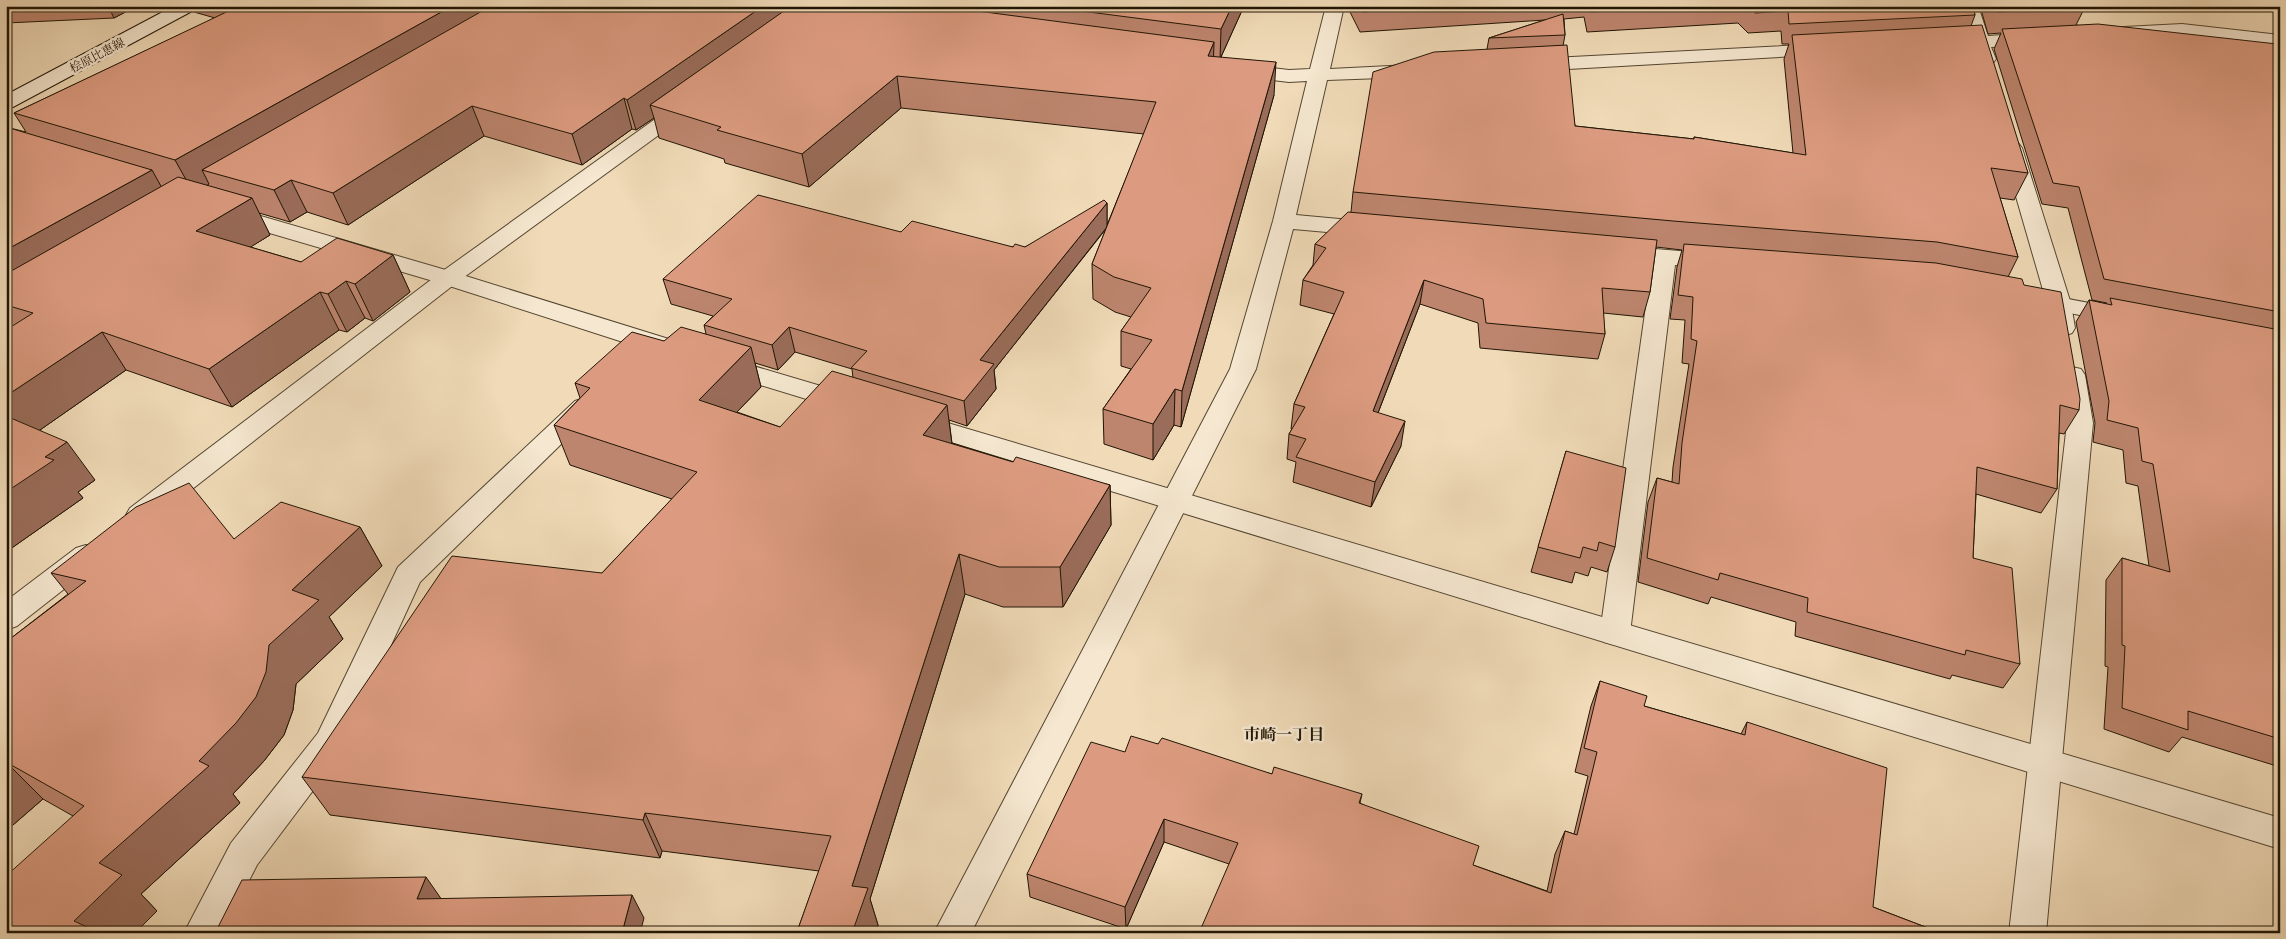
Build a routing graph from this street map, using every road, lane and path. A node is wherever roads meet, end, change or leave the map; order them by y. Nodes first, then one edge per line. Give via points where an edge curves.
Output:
1 (188, 6) edge
2 (1334, 6) edge
3 (1969, 6) edge
4 (2106, 34) edge
5 (2048, 38) edge
6 (2280, 41) edge
7 (1981, 42) junction
8 (1931, 44) edge
9 (1842, 49) edge
10 (1517, 65) edge
11 (1220, 67) edge
12 (1428, 70) edge
13 (1319, 75) junction
14 (1992, 79) edge
15 (703, 94) edge
16 (6, 103) edge
17 (2006, 126) edge
18 (209, 208) edge
19 (1284, 221) junction
20 (1391, 231) edge
21 (1595, 250) edge
22 (1664, 257) junction
23 (1741, 263) edge
24 (448, 278) junction
25 (2001, 293) edge
26 (2059, 304) junction
27 (2145, 320) edge
28 (652, 343) junction
29 (630, 364) edge
30 (602, 391) edge
31 (1175, 501) junction
32 (125, 527) edge
33 (101, 545) edge
34 (6, 618) edge
35 (1615, 633) junction
36 (2044, 763) junction
37 (2280, 834) edge
38 (202, 933) edge
39 (952, 933) edge
40 (2027, 933) edge

1 - 16 street, 桧原比恵線
2 - 13 street
3 - 7 street
4 - 6 street via 2182,30
5 - 7 street
7 - 8 street
7 - 14 street
9 - 10 street
11 - 13 street via 1289,76
12 - 13 street
13 - 19 street
15 - 24 street
17 - 26 street
18 - 24 street
19 - 20 street
19 - 31 street via 1243,369
21 - 22 street
22 - 23 street
22 - 35 street
24 - 28 street
24 - 32 street
25 - 26 street
26 - 27 street
26 - 36 street via 2080,423
28 - 29 street
28 - 31 street
30 - 38 street via 408,575 330,742 244,854
31 - 35 street
31 - 39 street
33 - 34 street
35 - 36 street
36 - 37 street
36 - 40 street

